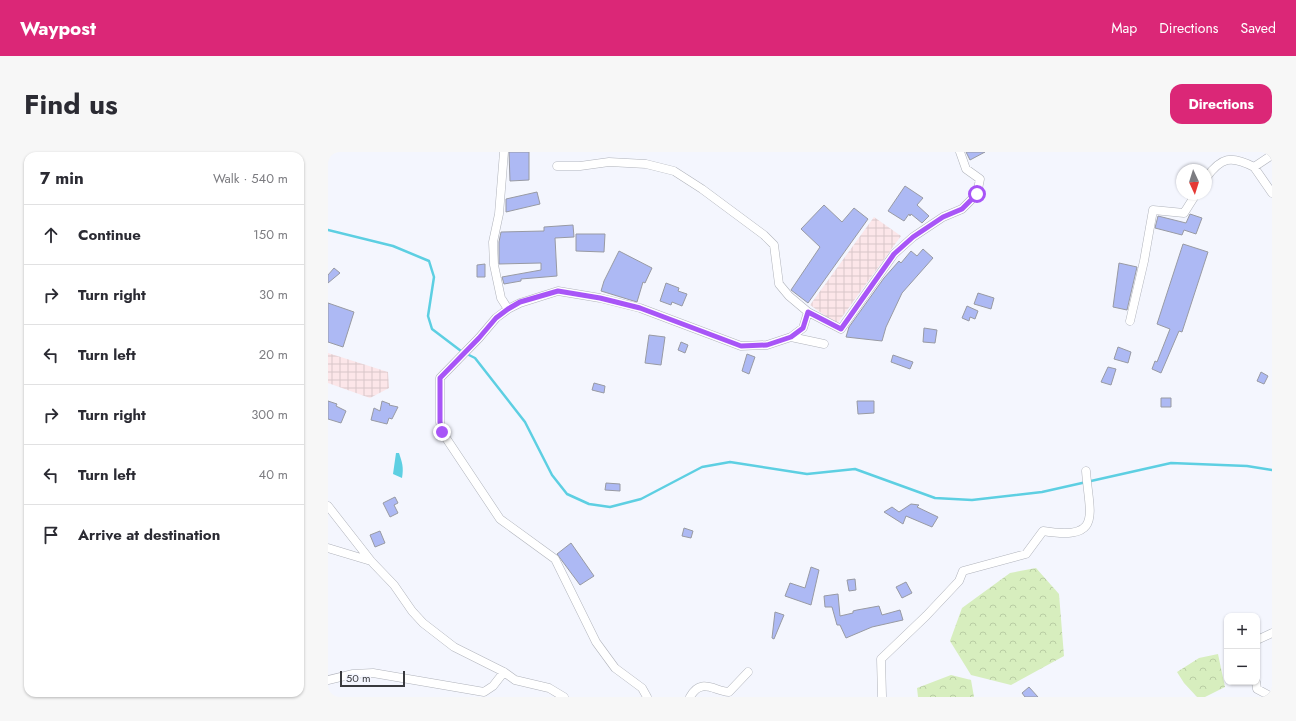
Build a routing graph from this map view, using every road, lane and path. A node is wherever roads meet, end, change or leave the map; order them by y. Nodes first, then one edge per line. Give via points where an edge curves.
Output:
1 (504, 152) edge
2 (960, 152) edge
3 (1272, 155) edge
4 (557, 166) dead end
5 (1254, 167) junction
6 (1212, 169) edge
7 (1272, 194) edge
8 (1192, 200) edge
9 (508, 309) junction
10 (808, 312) junction
11 (1130, 321) dead end
12 (791, 337) junction
13 (824, 344) dead end
14 (1086, 471) dead end
15 (328, 506) edge
16 (328, 548) edge
17 (371, 561) junction
18 (1272, 633) edge
19 (1260, 639) edge
20 (504, 672) junction
21 (748, 672) dead end
22 (328, 680) edge
23 (1256, 685) edge
24 (882, 696) dead end
25 (564, 697) edge
26 (647, 697) edge
27 (690, 697) edge
28 (1272, 697) edge

1 - 9 street via 499,214 493,242 494,265 501,298
2 - 10 street via 966,169 980,179 977,194 962,209 943,217 913,237 894,254 841,329
3 - 5 street
4 - 10 street via 609,162 646,164 674,172 702,189 764,235 774,246 779,284
5 - 6 street via 1240,159 1227,159
5 - 7 street
8 - 11 street via 1184,213 1153,210
9 - 12 street via 520,302 558,291 640,308 741,346 767,345
9 - 26 street via 496,318 440,378 442,432 500,519 555,558 596,642 615,668 642,688
10 - 12 street via 803,328
12 - 13 street
14 - 24 street via 1091,510 1090,520 1084,529 1072,533 1043,531 1026,554 963,571 959,581 881,659
15 - 17 street
16 - 17 street
17 - 20 street via 394,585 423,623 454,647
18 - 19 street
20 - 22 street via 493,686 484,692 373,673 352,674
20 - 25 street via 515,680 549,688
21 - 27 street via 729,692 704,686 694,691
23 - 28 street via 1256,689

